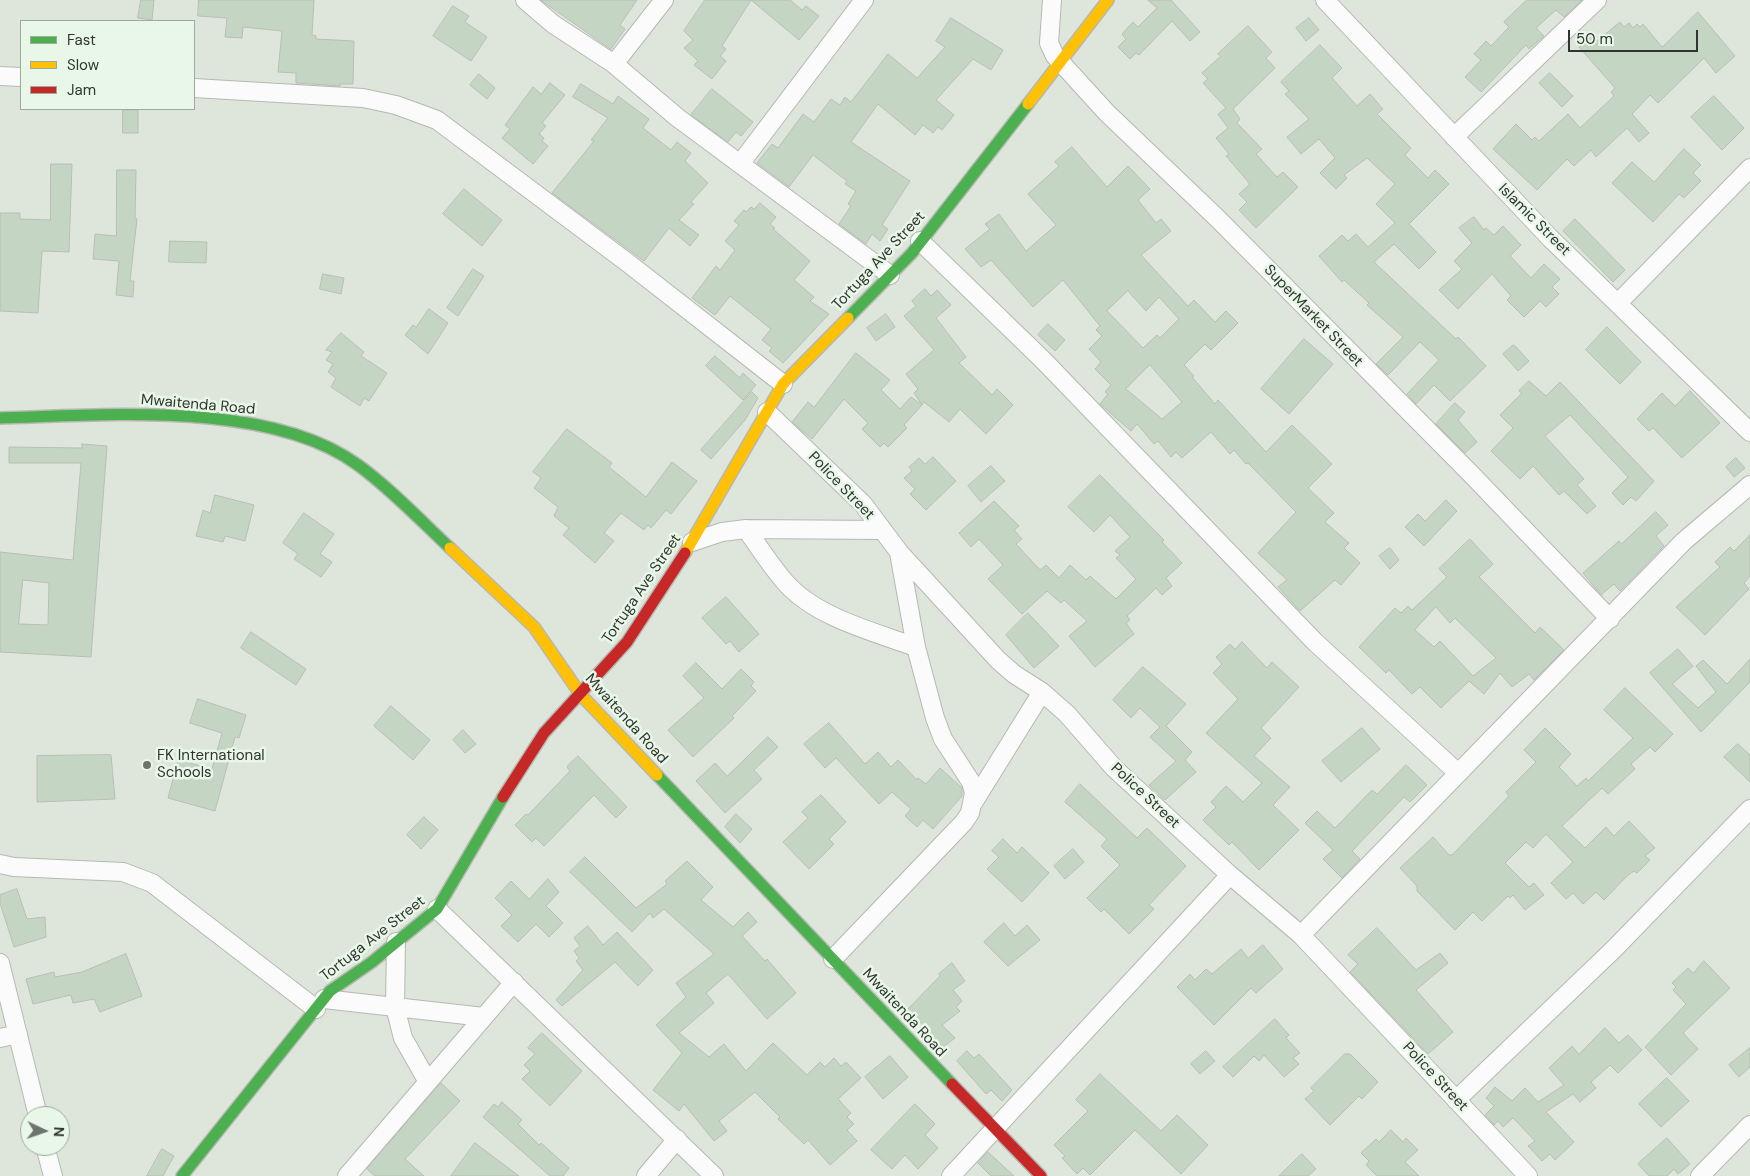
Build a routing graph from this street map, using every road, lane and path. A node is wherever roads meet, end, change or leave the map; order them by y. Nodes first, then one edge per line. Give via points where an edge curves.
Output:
1 (525, 0) edge
2 (664, 0) edge
3 (864, 0) edge
4 (1052, 0) edge
5 (1108, 0) edge
6 (1325, 0) edge
7 (1597, 0) edge
8 (1061, 60) junction
9 (614, 64) junction
10 (0, 76) edge
11 (20, 77) edge
12 (195, 88) edge
13 (1454, 137) junction
14 (740, 164) junction
15 (1750, 168) edge
16 (920, 241) junction
17 (890, 275) junction
18 (1618, 303) junction
19 (783, 384) junction
20 (767, 412) junction
21 (0, 418) edge
22 (1750, 432) edge
23 (1750, 485) edge
24 (746, 529) junction
25 (882, 530) junction
26 (692, 542) junction
27 (899, 552) junction
28 (1610, 619) junction
29 (916, 647) junction
30 (1042, 692) junction
31 (580, 695) junction
32 (1458, 773) junction
33 (973, 803) junction
34 (1750, 809) edge
35 (0, 864) edge
36 (1230, 875) junction
37 (437, 909) junction
38 (1301, 935) junction
39 (396, 942) junction
40 (833, 959) junction
41 (0, 963) edge
42 (514, 982) junction
43 (320, 1004) junction
44 (395, 1007) junction
45 (484, 1017) junction
46 (18, 1034) junction
47 (0, 1038) edge
48 (428, 1082) junction
49 (1456, 1100) junction
50 (36, 1106) edge
51 (1750, 1125) edge
52 (994, 1130) junction
53 (677, 1139) junction
54 (48, 1156) edge
55 (53, 1176) edge
56 (182, 1176) edge
57 (347, 1176) edge
58 (646, 1176) edge
59 (714, 1176) edge
60 (950, 1176) edge
61 (1041, 1176) edge
62 (1528, 1176) edge
63 (1700, 1176) edge

1 - 9 street via 553,24
2 - 9 street
3 - 14 street
4 - 8 street, SuperMarket Street via 1049,43 1055,56
5 - 8 street, Tortuga Ave Street
6 - 13 street, Islamic Street
7 - 13 street
8 - 16 street, Tortuga Ave Street
8 - 28 street, SuperMarket Street via 1107,112 1473,476
9 - 14 street via 678,118
10 - 11 street
12 - 19 street via 363,98 396,105 437,120
13 - 18 street, Islamic Street via 1550,238
14 - 17 street
15 - 18 street
16 - 17 street, Tortuga Ave Street
16 - 32 street via 1042,360 1315,642
17 - 19 street, Tortuga Ave Street
18 - 22 street, Islamic Street
19 - 20 street, Tortuga Ave Street
20 - 25 street, Police Street via 862,504
20 - 26 street, Tortuga Ave Street
21 - 31 street, Mwaitenda Road via 124,414 232,420 271,427 312,440 357,464 463,559 534,627
23 - 28 street via 1684,541
24 - 25 street
24 - 26 street via 722,532
24 - 29 street via 786,583 808,602 850,624
25 - 27 street, Police Street
26 - 31 street, Tortuga Ave Street via 627,642
27 - 29 street
27 - 30 street, Police Street via 998,660
28 - 32 street
29 - 33 street via 943,738 971,782
30 - 33 street
30 - 36 street, Police Street via 1067,714 1114,768
31 - 37 street, Tortuga Ave Street via 544,733
31 - 40 street, Mwaitenda Road
32 - 38 street
33 - 40 street via 964,822
34 - 49 street via 1614,949
35 - 43 street via 123,872 152,883
36 - 38 street, Police Street
36 - 52 street
37 - 39 street, Tortuga Ave Street
37 - 42 street
38 - 49 street, Police Street
39 - 43 street, Tortuga Ave Street via 330,991
39 - 44 street
40 - 52 street, Mwaitenda Road
41 - 46 street
42 - 45 street
42 - 53 street
43 - 44 street
43 - 56 street, Tortuga Ave Street
44 - 45 street
44 - 48 street via 403,1038
45 - 48 street
46 - 47 street
46 - 50 street
48 - 57 street
49 - 62 street, Police Street
51 - 63 street
52 - 60 street
52 - 61 street, Mwaitenda Road
53 - 58 street
53 - 59 street
54 - 55 street

